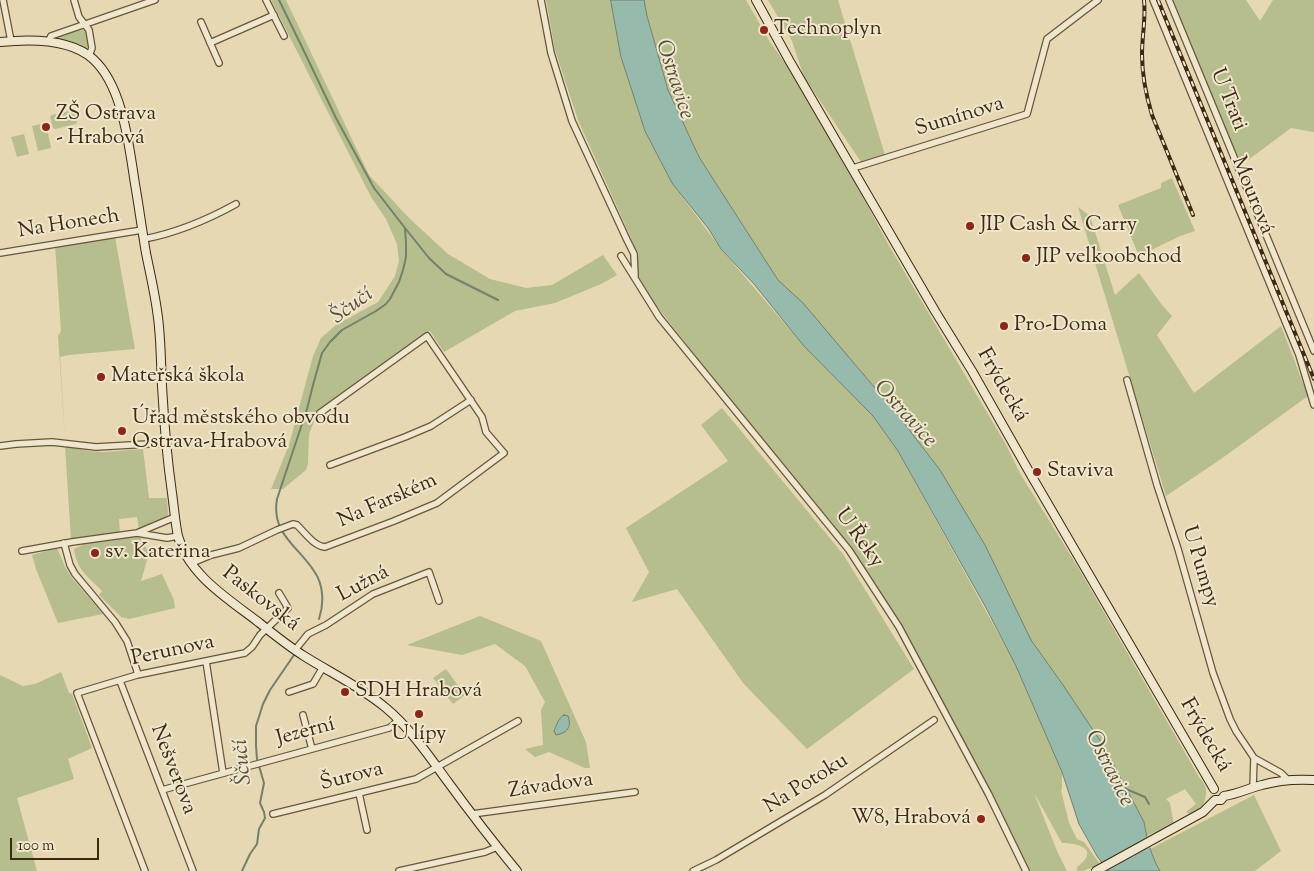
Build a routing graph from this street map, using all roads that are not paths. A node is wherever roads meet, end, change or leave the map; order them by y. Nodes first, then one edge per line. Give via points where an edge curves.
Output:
1 (3, 0) edge
2 (74, 0) edge
3 (155, 0) edge
4 (266, 0) edge
5 (541, 0) edge
6 (756, 0) edge
7 (1098, 0) edge
8 (1153, 0) edge
9 (1169, 0) edge
10 (274, 15) junction
11 (201, 22) dead end
12 (85, 24) junction
13 (284, 36) dead end
14 (10, 41) junction
15 (0, 42) edge
16 (48, 42) junction
17 (210, 42) junction
18 (89, 56) junction
19 (219, 63) dead end
20 (853, 168) junction
21 (236, 204) dead end
22 (142, 230) junction
23 (144, 239) junction
24 (0, 253) edge
25 (620, 256) dead end
26 (635, 279) junction
27 (1314, 351) edge
28 (1127, 380) dead end
29 (470, 400) junction
30 (1314, 405) edge
31 (320, 413) dead end
32 (166, 444) junction
33 (0, 446) edge
34 (330, 465) dead end
35 (175, 517) junction
36 (137, 533) junction
37 (178, 536) junction
38 (64, 543) junction
39 (22, 551) dead end
40 (192, 563) junction
41 (279, 593) dead end
42 (438, 601) dead end
43 (266, 629) junction
44 (294, 650) junction
45 (206, 661) junction
46 (322, 667) junction
47 (137, 675) junction
48 (120, 681) junction
49 (289, 692) dead end
50 (303, 715) dead end
51 (398, 720) junction
52 (934, 720) dead end
53 (518, 721) dead end
54 (312, 749) junction
55 (1254, 758) junction
56 (437, 767) junction
57 (223, 773) junction
58 (1288, 780) junction
59 (1314, 780) edge
60 (1253, 788) junction
61 (162, 790) junction
62 (1214, 790) junction
63 (635, 792) dead end
64 (359, 793) junction
65 (1224, 796) junction
66 (1215, 800) junction
67 (273, 814) dead end
68 (472, 814) junction
69 (368, 830) dead end
70 (497, 847) junction
71 (424, 868) edge
72 (1099, 869) edge
73 (145, 871) edge
74 (193, 871) edge
75 (399, 871) edge
76 (517, 871) edge
77 (693, 871) edge
78 (1026, 871) edge

1 - 14 street
2 - 12 street via 79,17
3 - 12 street
4 - 10 street
5 - 26 street via 551,53 572,122 634,254
6 - 20 main road, Frýdecká
7 - 20 street, Sumínova via 1047,39 1027,114
8 - 30 street, Mourová via 1299,355
9 - 27 street, U Trati
10 - 13 street
10 - 17 street
11 - 17 street
12 - 16 street via 52,36
12 - 18 street via 92,48
14 - 15 main road, Paskovská
14 - 16 main road, Paskovská
16 - 18 main road, Paskovská
17 - 19 street
18 - 22 main road, Paskovská via 108,80 122,116
20 - 62 main road, Frýdecká
21 - 23 street via 202,221
22 - 23 main road, Paskovská
22 - 24 street, Na Honech
23 - 32 main road, Paskovská via 159,326
25 - 26 street, U Řeky
26 - 78 street, U Řeky via 659,317 849,550 900,628
28 - 55 street, U Pumpy via 1214,673 1230,719
29 - 31 street via 427,336
29 - 34 street via 431,426
29 - 40 street, Na Farském via 482,417 486,432 504,452 437,502 325,547 293,524 239,548
32 - 33 street via 96,447 52,442
32 - 35 main road, Paskovská
35 - 36 street
35 - 37 main road, Paskovská
36 - 37 street via 167,538
36 - 38 street
37 - 40 main road, Paskovská
38 - 39 street
38 - 47 street via 75,574 127,641
40 - 43 main road, Paskovská via 216,590
41 - 43 street, Perunova via 288,608
42 - 44 street, Lužná via 428,572 373,594 308,634
43 - 44 main road, Paskovská
43 - 45 street, Perunova via 245,653
44 - 46 main road, Paskovská
45 - 47 street, Perunova
45 - 57 street
46 - 49 street via 313,684
46 - 51 main road, Paskovská via 366,693
47 - 48 street, Perunova
48 - 61 street, Nešverova
48 - 73 street, Perunova via 77,693
50 - 54 street
51 - 54 street, Jezerní via 389,728
51 - 56 main road, Paskovská
52 - 77 street, Na Potoku via 825,795
53 - 56 street
54 - 57 street, Jezerní
55 - 58 street, U Pumpy
55 - 60 street
56 - 64 street, Šurova via 416,779
56 - 68 main road, Paskovská
57 - 61 street, Jezerní
58 - 59 main road
58 - 60 main road
60 - 65 main road
61 - 74 street, Nešverova
62 - 65 main road via 1222,790
62 - 66 main road via 1211,795
63 - 68 street, Závadova
64 - 67 street, Šurova
64 - 69 street
65 - 66 main road
66 - 72 main road via 1203,812
68 - 70 main road, Paskovská
70 - 71 street
70 - 76 main road, Paskovská
71 - 75 street

